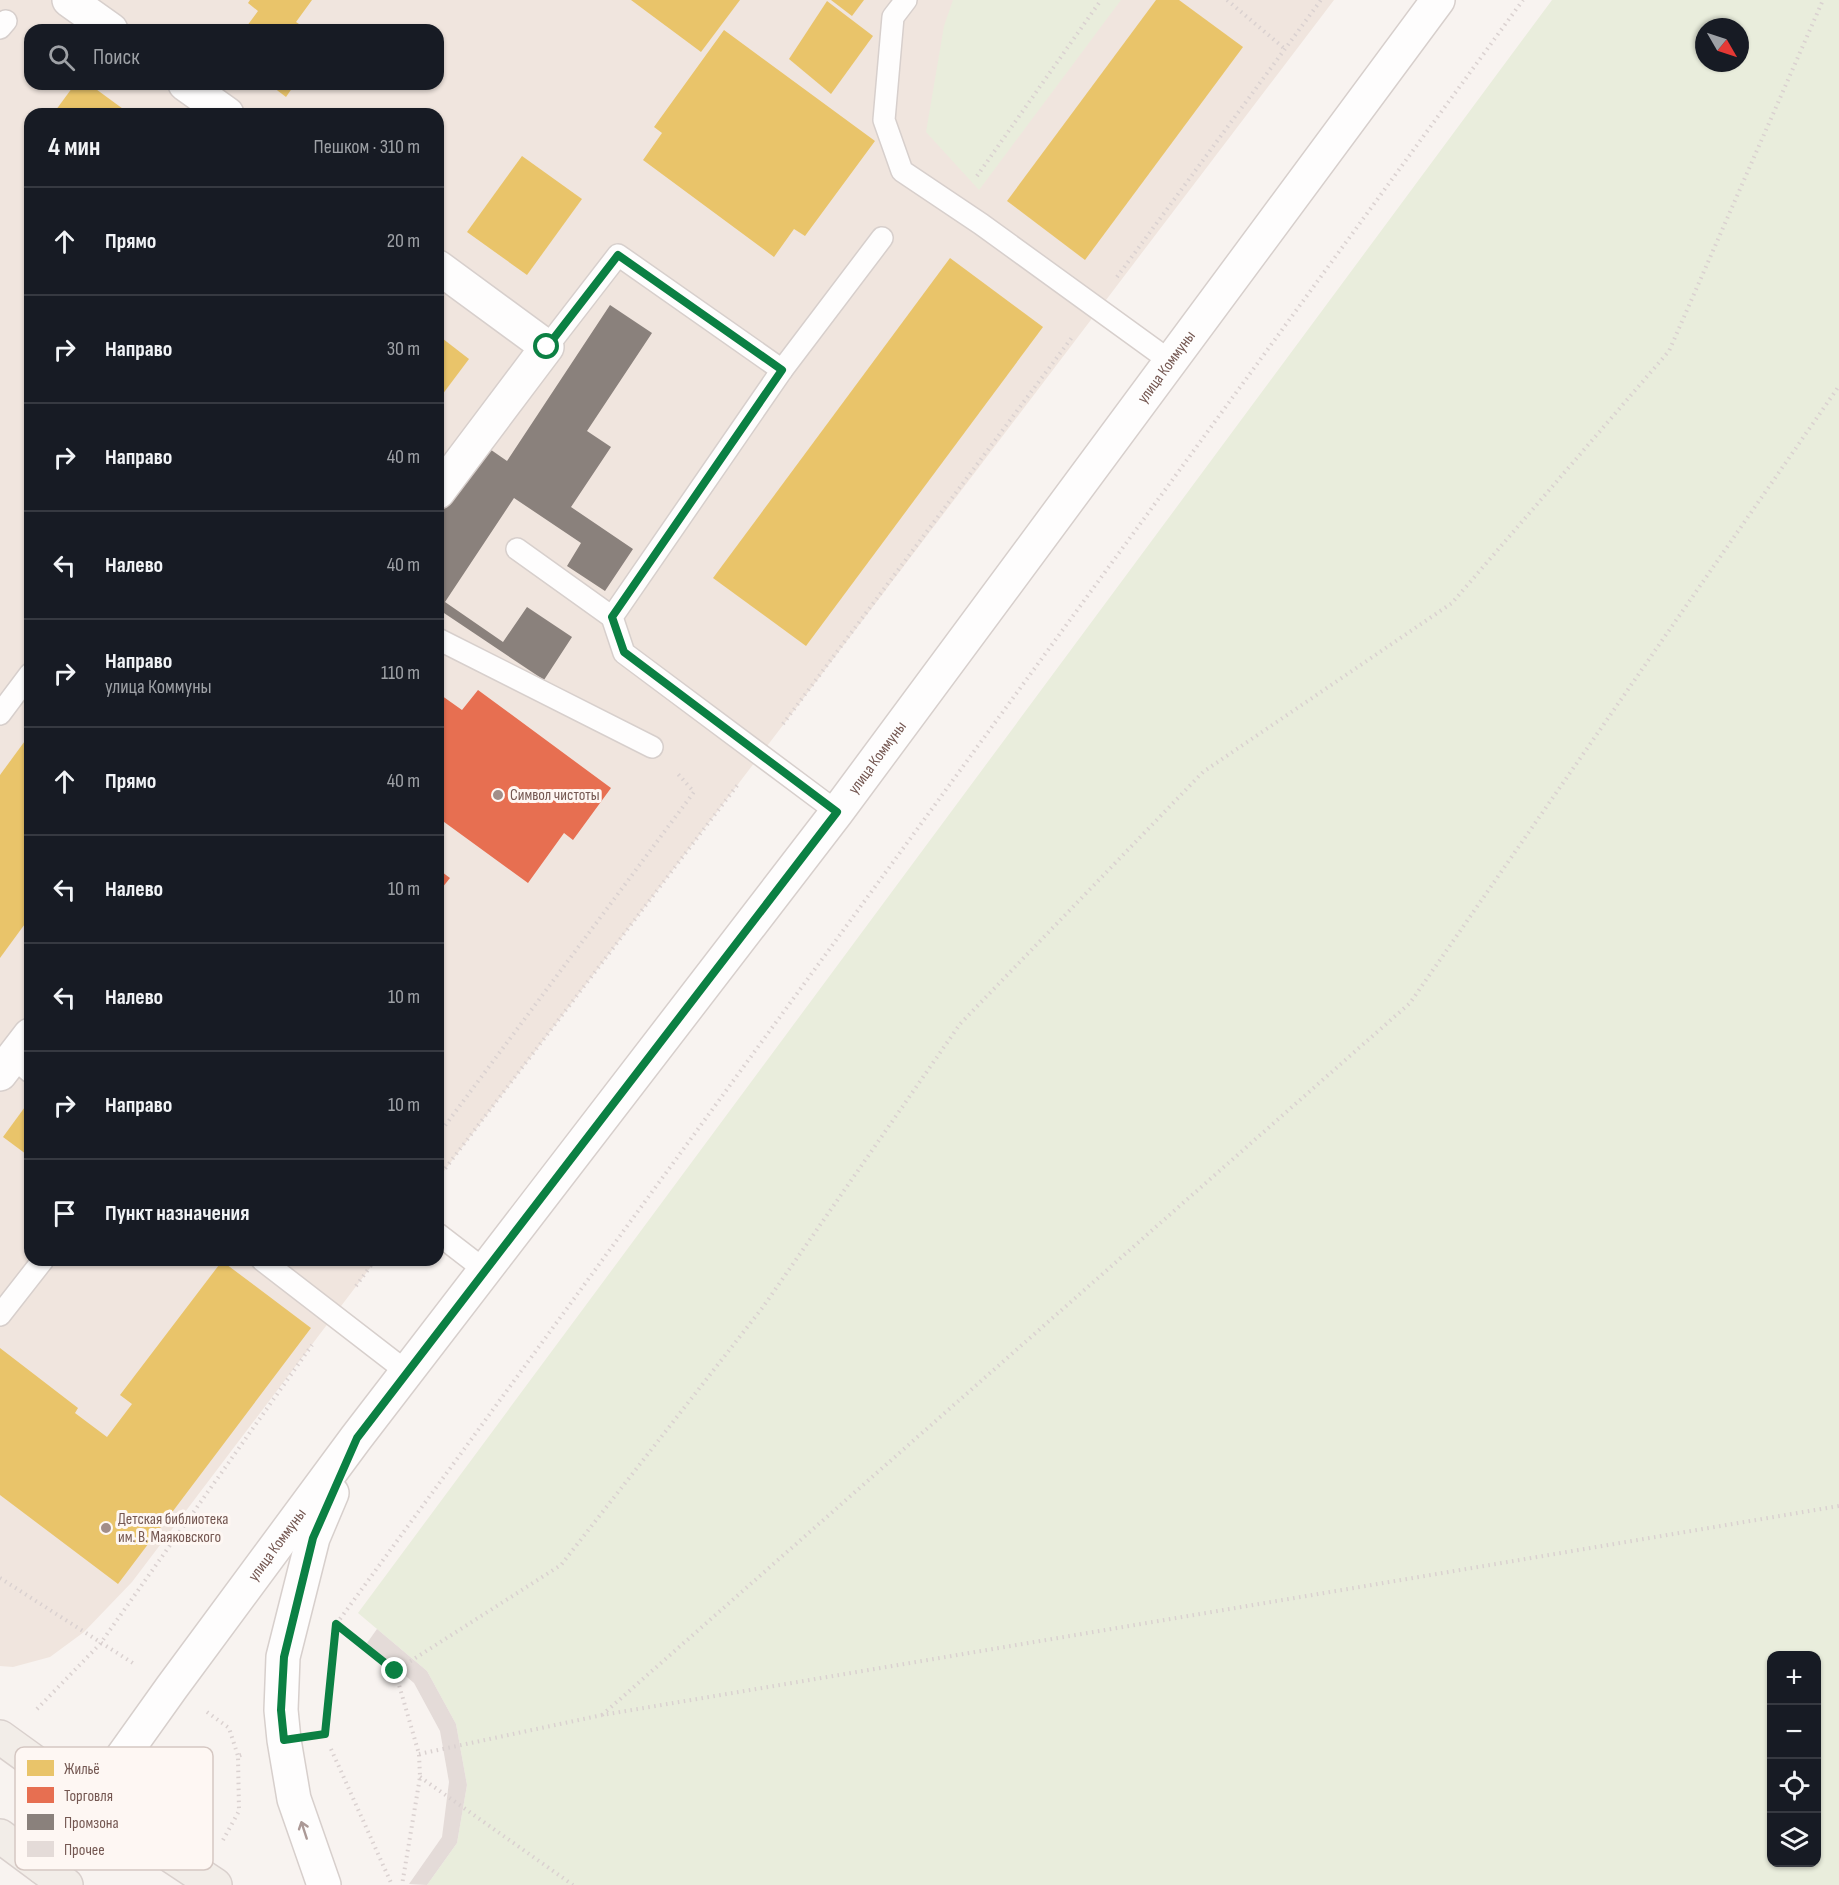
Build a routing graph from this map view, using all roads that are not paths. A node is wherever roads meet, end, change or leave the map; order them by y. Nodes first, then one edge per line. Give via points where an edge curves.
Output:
1 (69, 0) edge
2 (906, 0) edge
3 (1438, 0) edge
4 (103, 24) edge
5 (193, 90) edge
6 (218, 108) edge
7 (882, 238) dead end
8 (444, 271) edge
9 (547, 347) junction
10 (1170, 361) junction
11 (782, 370) junction
12 (444, 484) edge
13 (517, 549) dead end
14 (612, 617) junction
15 (444, 642) edge
16 (24, 682) edge
17 (0, 714) edge
18 (652, 747) road end
19 (837, 812) junction
20 (444, 1239) edge
21 (38, 1266) edge
22 (270, 1266) edge
23 (486, 1271) junction
24 (0, 1315) edge
25 (406, 1372) junction
26 (357, 1438) junction
27 (129, 1747) edge
28 (0, 1836) edge
29 (15, 1850) edge
30 (192, 1870) edge
31 (209, 1881) edge
32 (324, 1885) edge

1 - 4 street
2 - 10 lane via 893,17 884,120 902,171
3 - 10 street, улица Коммуны
5 - 6 street
7 - 11 lane
8 - 9 street
9 - 11 lane via 618,255
9 - 12 street
10 - 19 street, улица Коммуны
11 - 14 lane
13 - 14 lane
14 - 19 lane via 624,652
15 - 18 lane
16 - 17 lane
19 - 23 street, улица Коммуны
20 - 23 lane
21 - 24 lane
22 - 25 lane
23 - 25 street, улица Коммуны
25 - 26 street, улица Коммуны
26 - 27 street, улица Коммуны
32 -> 26 street via 294,1799 281,1710 284,1657 313,1538
28 - 29 main road
30 - 31 main road

